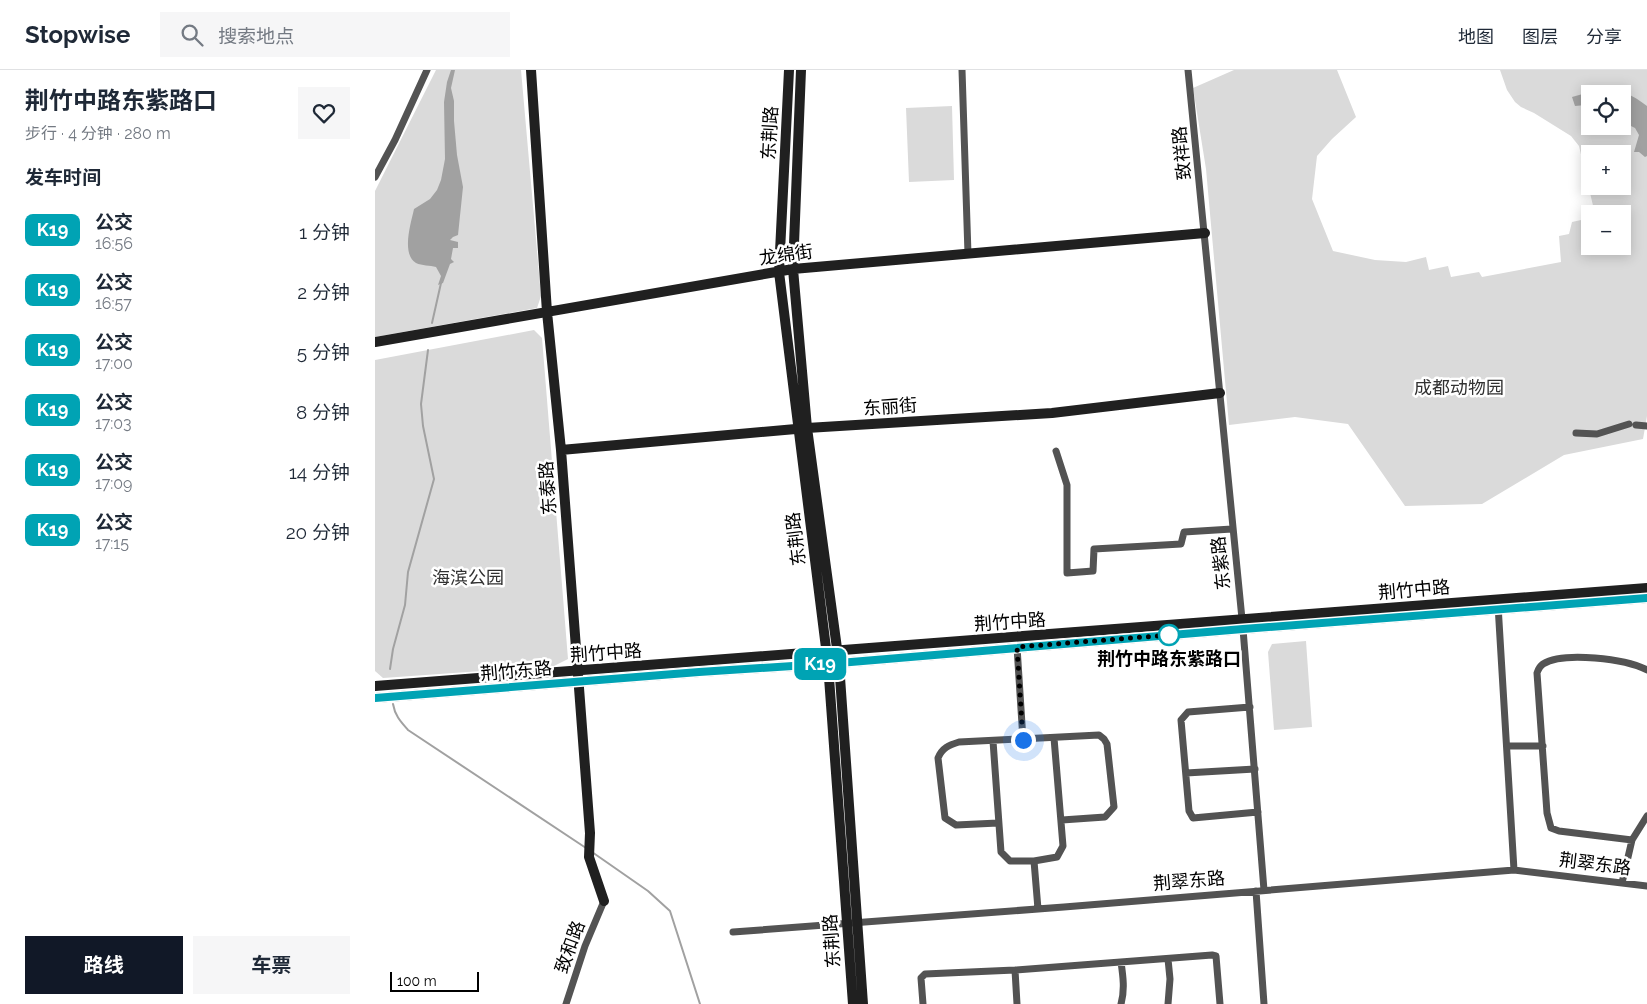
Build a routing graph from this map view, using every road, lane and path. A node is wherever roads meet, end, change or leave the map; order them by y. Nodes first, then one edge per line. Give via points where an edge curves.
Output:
1 (427, 70) edge
2 (531, 70) edge
3 (789, 70) edge
4 (801, 70) edge
5 (962, 70) edge
6 (1188, 70) edge
7 (375, 177) edge
8 (1205, 232) junction
9 (968, 254) junction
10 (793, 269) junction
11 (779, 272) junction
12 (547, 312) junction
13 (375, 342) edge
14 (1220, 393) junction
15 (1647, 426) edge
16 (803, 428) junction
17 (1576, 433) dead end
18 (561, 450) junction
19 (1056, 451) dead end
20 (1233, 529) junction
21 (1647, 588) edge
22 (1647, 598) edge
23 (1498, 604) junction
24 (1243, 625) junction
25 (1017, 647) junction
26 (832, 652) junction
27 (834, 663) junction
28 (1647, 670) edge
29 (578, 671) junction
30 (579, 682) junction
31 (375, 686) edge
32 (375, 698) edge
33 (1250, 707) junction
34 (1054, 738) junction
35 (1023, 740) junction
36 (993, 741) junction
37 (1507, 746) junction
38 (1543, 746) junction
39 (1255, 769) junction
40 (1186, 774) junction
41 (1258, 812) junction
42 (1647, 816) edge
43 (1061, 820) junction
44 (998, 823) junction
45 (1632, 840) junction
46 (1034, 861) junction
47 (1514, 870) junction
48 (1623, 883) junction
49 (1647, 886) edge
50 (1264, 890) junction
51 (1256, 891) junction
52 (604, 901) joint
53 (1038, 909) junction
54 (852, 922) junction
55 (733, 932) dead end
56 (1168, 959) junction
57 (1121, 962) junction
58 (1015, 970) junction
59 (566, 1004) edge
60 (853, 1004) edge
61 (863, 1004) edge
62 (923, 1004) edge
63 (1017, 1004) edge
64 (1121, 1004) edge
65 (1167, 1004) edge
66 (1220, 1004) edge
67 (1265, 1004) edge

1 - 7 street
2 - 12 street, 东泰路
3 - 11 street, 东荆路
4 - 10 street, 东荆路
5 - 9 street
6 - 8 street, 致祥路
8 - 9 street, 龙绵街
8 - 14 street, 东紫路
9 - 10 street, 龙绵街
10 - 11 street, 龙绵街
10 - 16 street, 东荆路
11 - 12 street, 龙绵街
11 - 16 street, 东荆路
12 - 13 street, 龙绵街
12 - 18 street, 东泰路
14 - 16 street, 东丽街 via 1052,413
14 - 20 street, 东紫路
15 - 17 street via 1632,424 1597,434
16 - 18 street, 东丽街
16 - 26 street, 东荆路
18 - 29 street, 东泰路
19 - 20 street via 1067,485 1067,572 1093,571 1094,549 1181,544 1184,532
20 - 24 street, 东紫路
21 - 23 street, 荆竹中路
22 - 23 street, 荆竹中路
23 - 24 street, 荆竹中路
23 - 37 street
24 - 25 street, 荆竹中路
24 - 26 street, 荆竹中路
24 - 33 street, 东紫路
25 - 27 street, 荆竹中路
25 - 35 street
26 - 27 street, 东荆路
26 - 29 street, 荆竹中路
27 - 30 street, 荆竹东路
27 - 54 street, 东荆路
28 - 38 street via 1590,657 1544,664 1537,673
29 - 30 street, 东泰路
29 - 31 street, 荆竹中路
30 - 32 street, 荆竹东路
30 - 52 street, 东泰路 via 589,857
33 - 39 street, 东紫路
33 - 40 street via 1188,712 1181,720
34 - 35 street
34 - 43 street
34 - 43 street via 1099,735 1104,739 1114,807 1105,817
35 - 36 street
36 - 44 street
36 - 44 street via 959,742 941,751 938,758 945,818 956,825
37 - 38 street
37 - 47 street
38 - 45 street via 1547,813 1551,828 1559,832
39 - 40 street
39 - 41 street, 东紫路
40 - 41 street via 1189,811 1193,818
41 - 50 street, 东紫路
42 - 45 street
43 - 46 street via 1063,846 1057,857
44 - 46 street via 1001,852 1010,861
45 - 48 street
46 - 53 street
47 - 48 street, 荆翠东路
47 - 50 street, 荆翠东路
48 - 49 street, 荆翠东路
50 - 51 street, 荆翠东路
51 - 53 street, 荆翠东路
51 - 67 street
52 - 59 street, 致和路
53 - 54 street, 荆翠东路
54 - 55 street, 荆翠东路
54 - 60 street, 东荆路
54 - 61 street, 东荆路
56 - 57 street
56 - 65 street
56 - 66 street via 1216,956
57 - 58 street
57 - 64 street
58 - 62 street via 925,974 921,978
58 - 63 street

